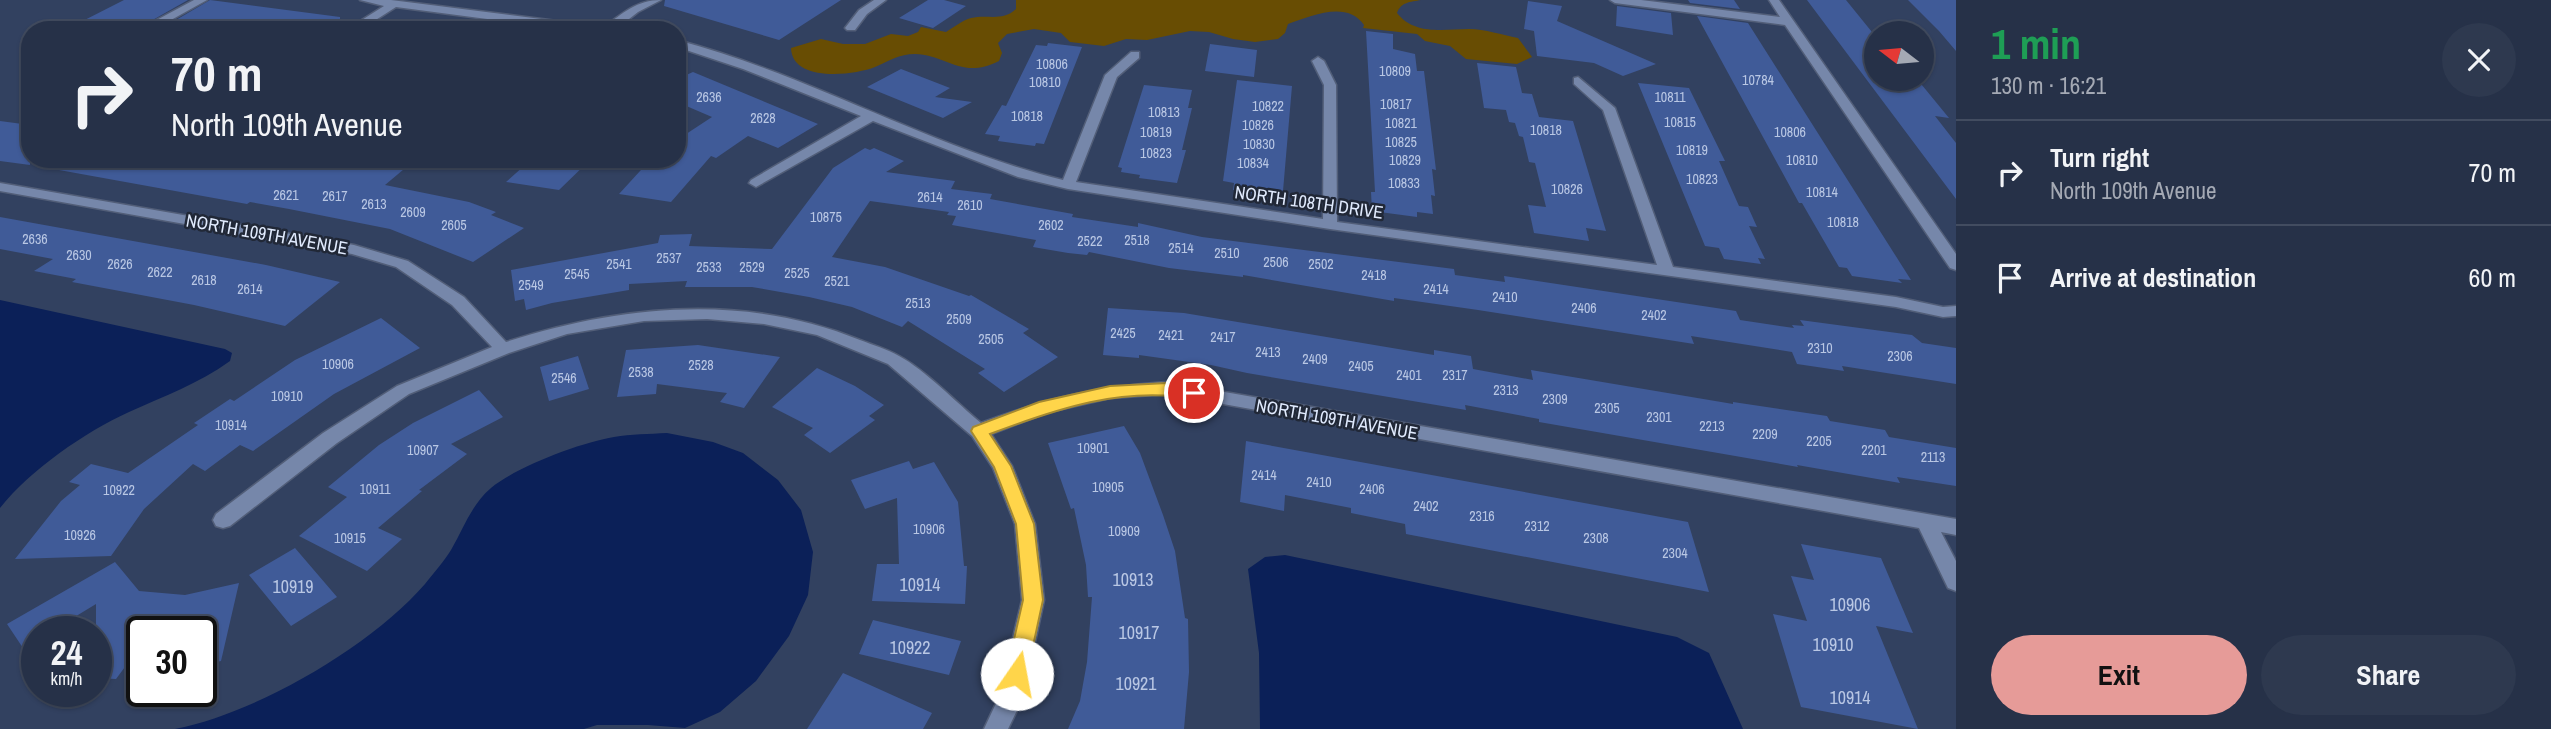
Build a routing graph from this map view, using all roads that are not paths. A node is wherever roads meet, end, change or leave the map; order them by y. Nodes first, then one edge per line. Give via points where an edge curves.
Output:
1 (202, 0) edge
2 (365, 0) edge
3 (656, 0) edge
4 (881, 0) edge
5 (1615, 0) edge
6 (1774, 0) edge
7 (394, 4) junction
8 (161, 21) edge
9 (367, 21) edge
10 (529, 21) edge
11 (620, 21) edge
12 (1791, 22) junction
13 (851, 28) dead end
14 (686, 46) edge
15 (1135, 55) dead end
16 (1318, 61) dead end
17 (1578, 81) dead end
18 (873, 116) junction
19 (756, 183) dead end
20 (1068, 185) junction
21 (0, 187) edge
22 (1330, 225) junction
23 (1956, 265) edge
24 (1667, 272) junction
25 (1956, 311) edge
26 (503, 349) junction
27 (979, 431) junction
28 (223, 520) dead end
29 (1926, 522) junction
30 (1956, 527) edge
31 (1956, 582) edge
32 (996, 729) edge

1 - 8 street
2 - 7 street
3 - 11 street
4 - 13 street via 863,12
5 - 12 street
6 - 12 street
7 - 9 street
7 - 10 street
12 - 23 street
14 - 18 street, NORTH 108TH DRIVE
15 - 20 street via 1111,75
16 - 22 street via 1331,86
17 - 24 street via 1609,108
18 - 19 street
18 - 20 street, NORTH 108TH DRIVE via 996,165
20 - 22 street, NORTH 108TH DRIVE
21 - 26 street, NORTH 109TH AVENUE via 342,247 402,264 458,302
22 - 24 street, NORTH 108TH DRIVE
24 - 25 street, NORTH 108TH DRIVE
26 - 27 street via 565,328 644,316 706,314 764,319 821,330 894,360
26 - 28 street via 403,390 330,438
27 - 29 street, NORTH 109TH AVENUE via 1045,406 1110,391 1167,388
27 - 32 street via 1002,466 1025,524 1033,600 1011,698
29 - 30 street, NORTH 109TH AVENUE
29 - 31 street

